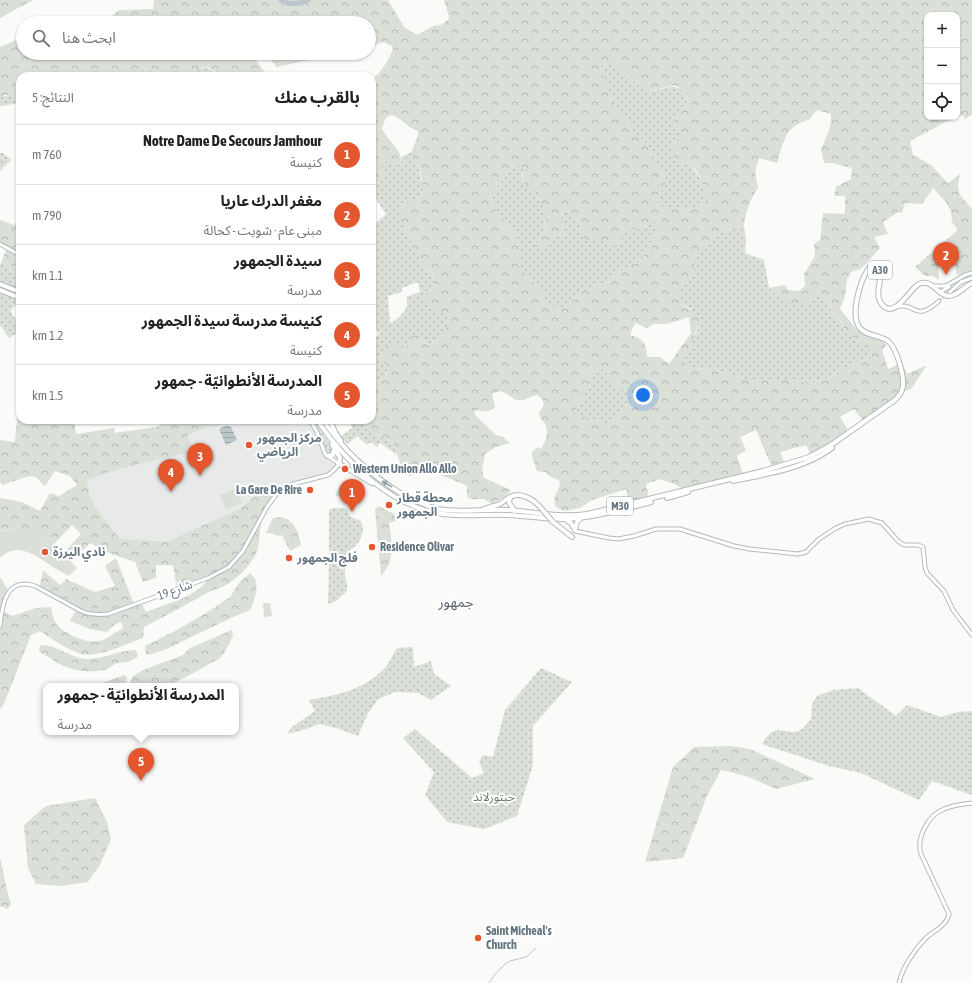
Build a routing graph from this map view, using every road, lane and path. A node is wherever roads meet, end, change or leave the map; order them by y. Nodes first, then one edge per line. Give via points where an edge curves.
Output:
1 (0, 244) edge
2 (16, 253) edge
3 (972, 275) edge
4 (972, 283) edge
5 (0, 284) edge
6 (933, 286) junction
7 (0, 290) edge
8 (16, 290) edge
9 (940, 292) junction
10 (950, 292) tunnel mouth
11 (16, 296) edge
12 (905, 299) junction
13 (939, 300) tunnel mouth
14 (894, 307) junction
15 (909, 307) junction
16 (901, 371) junction
17 (312, 424) edge
18 (320, 424) edge
19 (326, 424) edge
20 (332, 424) edge
21 (324, 431) junction
22 (334, 448) junction
23 (327, 456) junction
24 (353, 457) junction
25 (339, 464) junction
26 (378, 486) junction
27 (511, 496) junction
28 (482, 510) junction
29 (515, 511) junction
30 (585, 517) junction
31 (565, 519) junction
32 (575, 531) dead end
33 (572, 537) dead end
34 (0, 626) edge
35 (972, 635) edge
36 (972, 803) edge
37 (899, 983) edge

1 - 2 main road
3 - 6 main road via 962,277 946,286
3 - 9 main road
3 - 10 main road
4 - 9 highway via 952,296
5 - 8 highway
6 - 9 highway
6 - 12 highway via 929,283 918,284
7 - 11 highway
12 - 14 highway
12 - 15 main road
13 - 15 main road via 924,312 917,312
14 - 15 main road
14 - 16 highway, A30 via 886,307 880,301 880,269 877,264 872,264 860,286 855,307 856,320 863,331 892,344
16 - 29 highway, M30 via 903,389 895,400 825,449 799,461 587,514 556,515
16 - 30 highway, M30 via 906,382 902,396 814,459 783,469
17 - 23 main road
18 - 21 highway, M30
19 - 24 highway, M30
20 - 24 highway
21 - 22 highway
21 - 26 highway, M30 via 334,445
22 - 23 highway via 334,455
22 - 25 highway via 340,458
23 - 25 main road
28 -> 24 highway, M30 via 444,509 423,504 386,484
25 - 26 highway
25 - 34 main road, شارع 19 via 328,475 292,484 278,492 267,506 243,551 228,567 218,573 108,614 99,615 87,614 30,584 19,585 6,596
26 - 31 highway, M30 via 416,507 443,514
27 - 28 highway via 500,504
27 - 29 highway via 509,503
27 - 33 highway, bridge via 528,497 535,501 553,522
28 - 29 highway, M30
30 - 31 highway, M30
30 - 31 highway via 578,520 575,530
32 - 35 main road via 618,539 656,529 680,529 734,546 798,554 806,552 822,536 845,524 875,520 904,545 923,547 927,573 944,591
36 - 37 main road via 944,808 920,836 921,854 949,914 945,923 916,949

